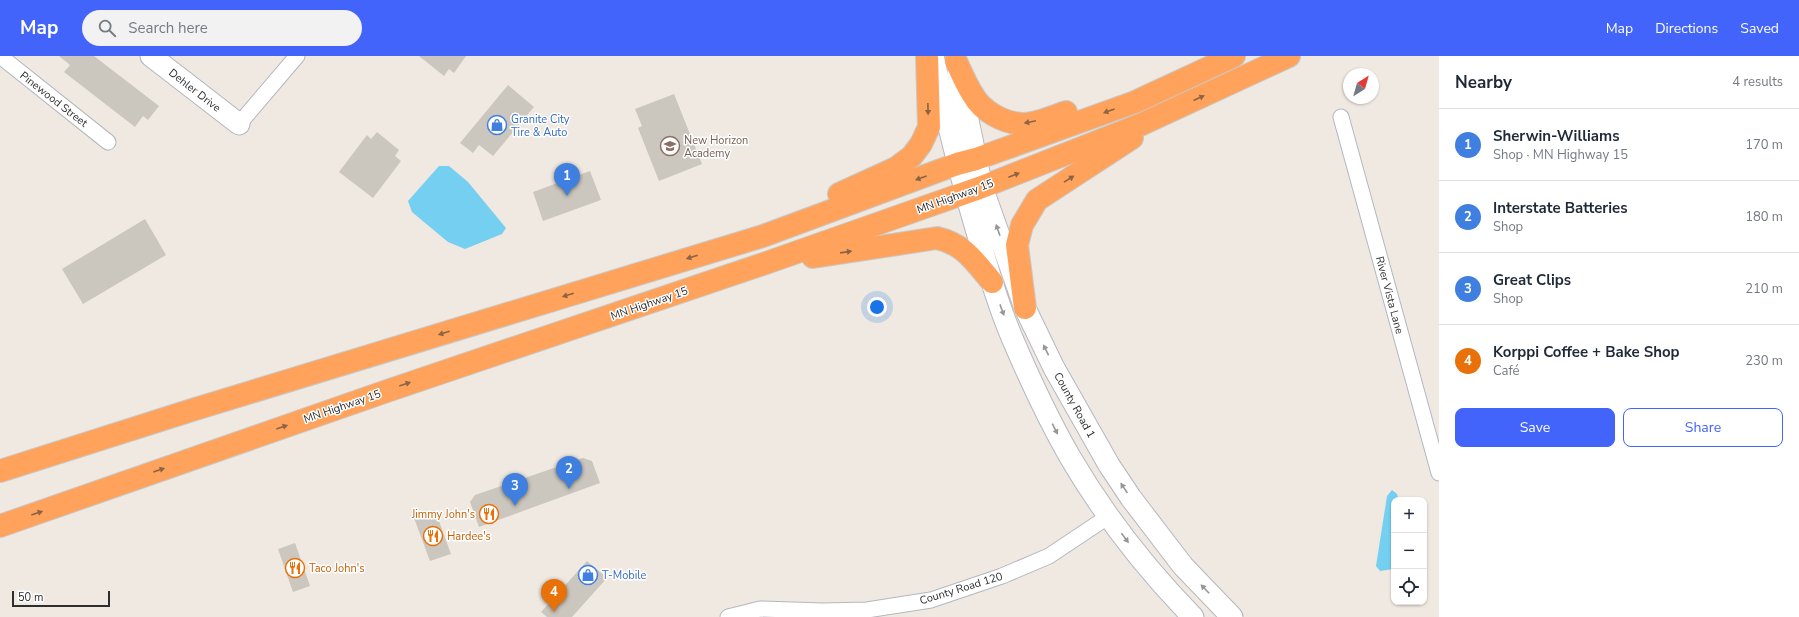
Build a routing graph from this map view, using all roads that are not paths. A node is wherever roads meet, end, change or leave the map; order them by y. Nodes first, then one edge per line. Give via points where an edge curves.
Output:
1 (0, 56) edge
2 (151, 56) edge
3 (298, 56) edge
4 (928, 56) edge
5 (934, 56) edge
6 (1234, 56) edge
7 (1289, 56) edge
8 (956, 59) edge
9 (1162, 89) junction
10 (1170, 111) junction
11 (1341, 117) dead end
12 (239, 124) joint
13 (108, 142) dead end
14 (967, 162) junction
15 (973, 190) junction
16 (715, 251) junction
17 (766, 263) junction
18 (992, 282) junction
19 (1025, 308) junction
20 (0, 471) edge
21 (1439, 473) edge
22 (1109, 516) junction
23 (0, 526) edge
24 (728, 617) edge
25 (1193, 617) edge
26 (1232, 617) edge

1 - 13 street, Pinewood Street
2 - 12 street, Dehler Drive
3 - 12 street
4 -> 16 highway via 929,127 912,156 896,168
5 - 14 street
6 - 9 highway
10 -> 7 highway, MN Highway 15
9 -> 8 highway via 1110,95 1052,118 1023,124 1003,120 986,110 973,96
8 - 14 street
9 -> 14 highway via 1135,102
15 -> 10 highway, MN Highway 15
19 -> 10 highway via 1017,245 1022,225 1037,200
11 - 21 street, River Vista Lane
14 - 15 street, County Road 1
14 -> 16 highway
15 - 17 highway, MN Highway 15
15 - 18 street, County Road 1
19 -> 15 street, County Road 1
16 -> 20 highway
17 -> 18 highway via 937,238 951,241 965,251
23 -> 17 highway, MN Highway 15 via 379,393
18 -> 22 street, County Road 1 via 1015,346 1041,400 1070,457
26 -> 19 street, County Road 1 via 1183,566 1117,478 1054,368
22 - 24 street, County Road 120 via 1041,560 931,600 867,610 760,609
22 -> 25 street, County Road 1 via 1145,564

